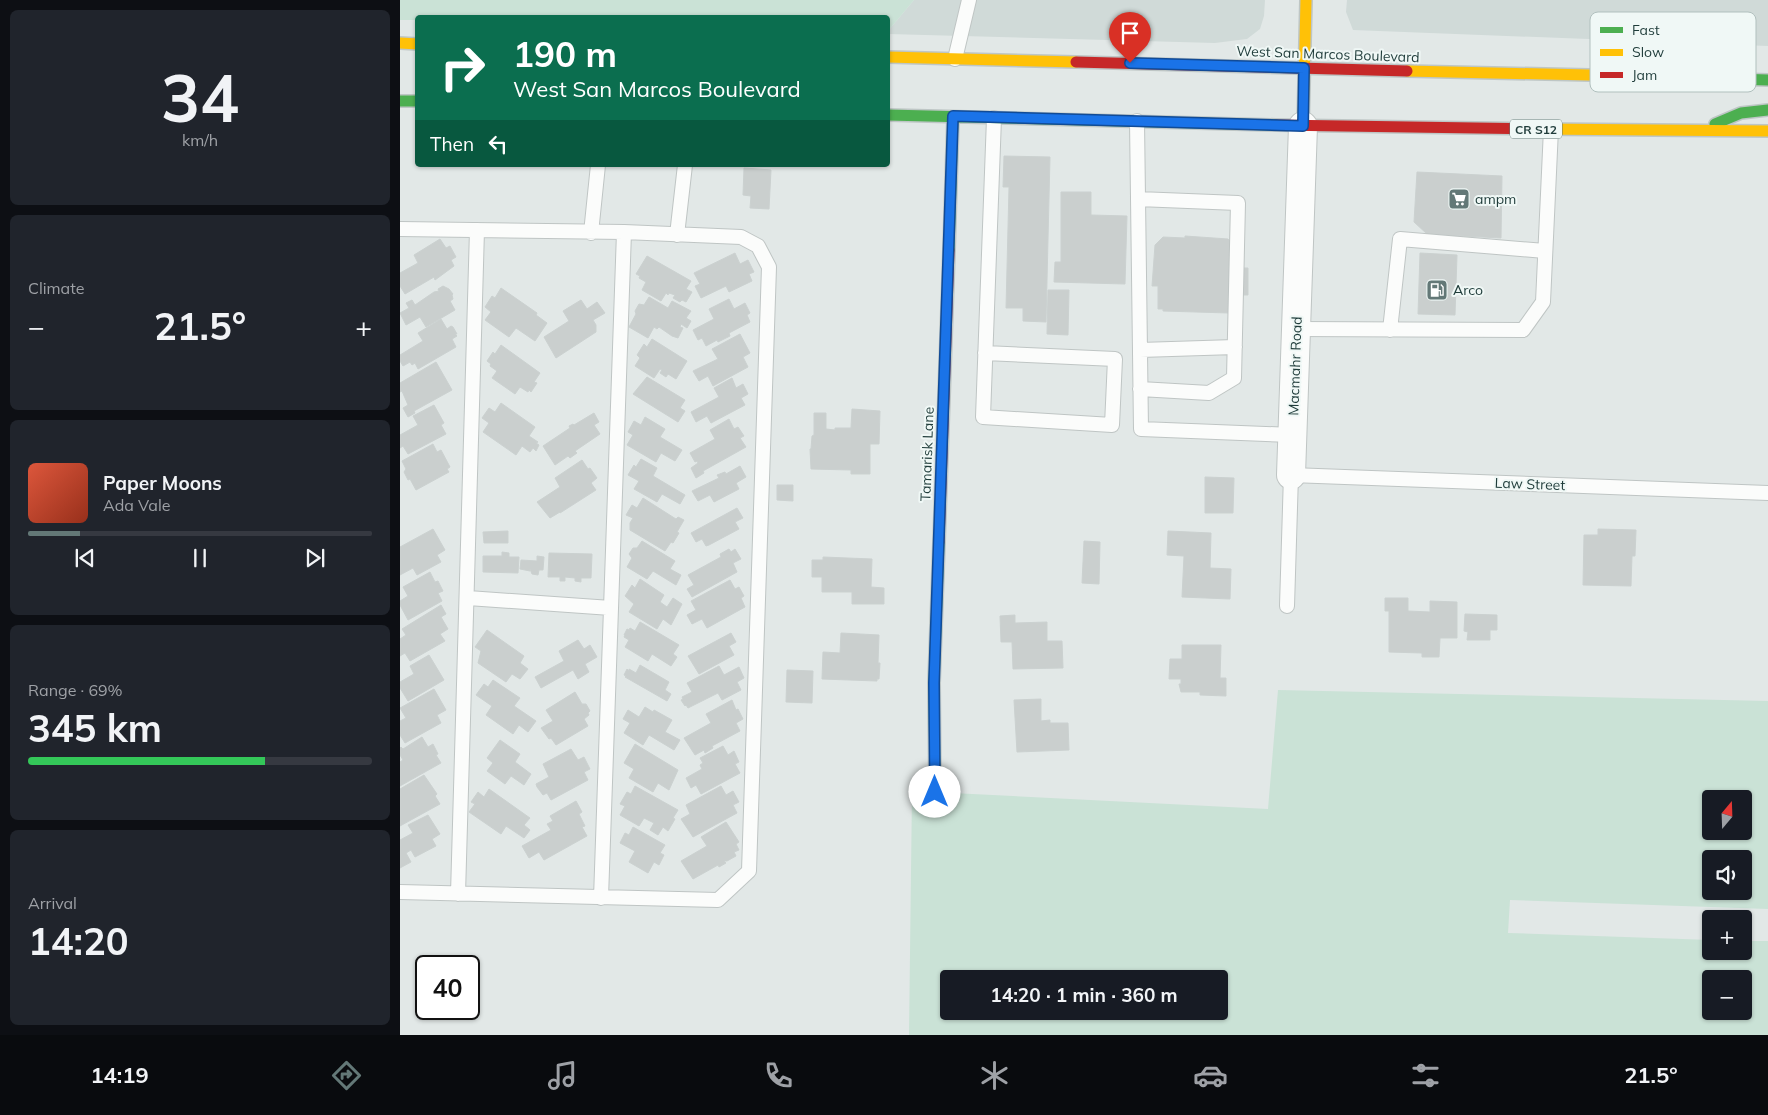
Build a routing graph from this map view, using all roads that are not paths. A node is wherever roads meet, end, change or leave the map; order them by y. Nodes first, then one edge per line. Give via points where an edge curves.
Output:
1 (969, 0) edge
2 (1306, 0) edge
3 (400, 43) edge
4 (415, 44) edge
5 (890, 57) edge
6 (955, 58) junction
7 (1304, 68) junction
8 (1590, 75) edge
9 (400, 101) edge
10 (415, 101) edge
11 (1768, 110) edge
12 (890, 114) edge
13 (953, 116) junction
14 (994, 118) junction
15 (1137, 121) junction
16 (1303, 126) junction
17 (1551, 129) junction
18 (1700, 131) junction
19 (1768, 131) edge
20 (598, 167) edge
21 (686, 167) edge
22 (1138, 199) junction
23 (400, 229) edge
24 (477, 230) junction
25 (624, 232) junction
26 (591, 233) junction
27 (677, 235) junction
28 (1545, 251) junction
29 (1296, 329) junction
30 (1390, 330) junction
31 (1235, 348) junction
32 (1140, 350) junction
33 (985, 353) junction
34 (1140, 389) junction
35 (1292, 435) junction
36 (1291, 475) junction
37 (1768, 493) edge
38 (468, 598) junction
39 (1287, 606) dead end
40 (611, 608) junction
41 (935, 792) dead end
42 (400, 892) edge
43 (458, 894) junction
44 (601, 898) junction

1 - 6 lane
2 - 7 main road
3 - 4 main road
5 - 6 main road, West San Marcos Boulevard
6 - 7 main road, West San Marcos Boulevard
7 - 8 main road, West San Marcos Boulevard
7 - 16 main road
9 - 10 main road
11 - 18 main road via 1741,113
12 - 13 main road, CR S12
13 - 14 main road, CR S12
13 - 41 main road, Tamarisk Lane via 934,683
14 - 15 main road, CR S12
14 - 33 lane
15 - 16 main road, CR S12
15 - 22 lane
16 - 17 main road, CR S12
16 - 29 street, Macmahr Road
17 - 18 main road, CR S12
17 - 28 lane
18 - 19 main road, CR S12
20 - 26 lane
21 - 27 lane
22 - 31 lane via 1238,204
22 - 32 lane
23 - 24 lane
24 - 26 lane
24 - 38 lane
25 - 26 lane
25 - 27 lane
25 - 40 lane
27 - 44 lane via 741,237 758,246 770,267 749,871 718,900
28 - 30 lane via 1543,302 1522,330
28 - 30 lane via 1400,240
29 - 30 lane
29 - 35 street, Macmahr Road
31 - 32 lane
31 - 34 lane via 1234,378 1209,393
32 - 34 lane
33 - 33 lane via 983,417 1112,425 1115,359
34 - 35 lane via 1141,429
35 - 36 street, Macmahr Road
36 - 37 lane, Law Street
36 - 39 lane, Macmahr Road
38 - 40 lane
38 - 43 lane
40 - 44 lane
42 - 43 lane
43 - 44 lane

